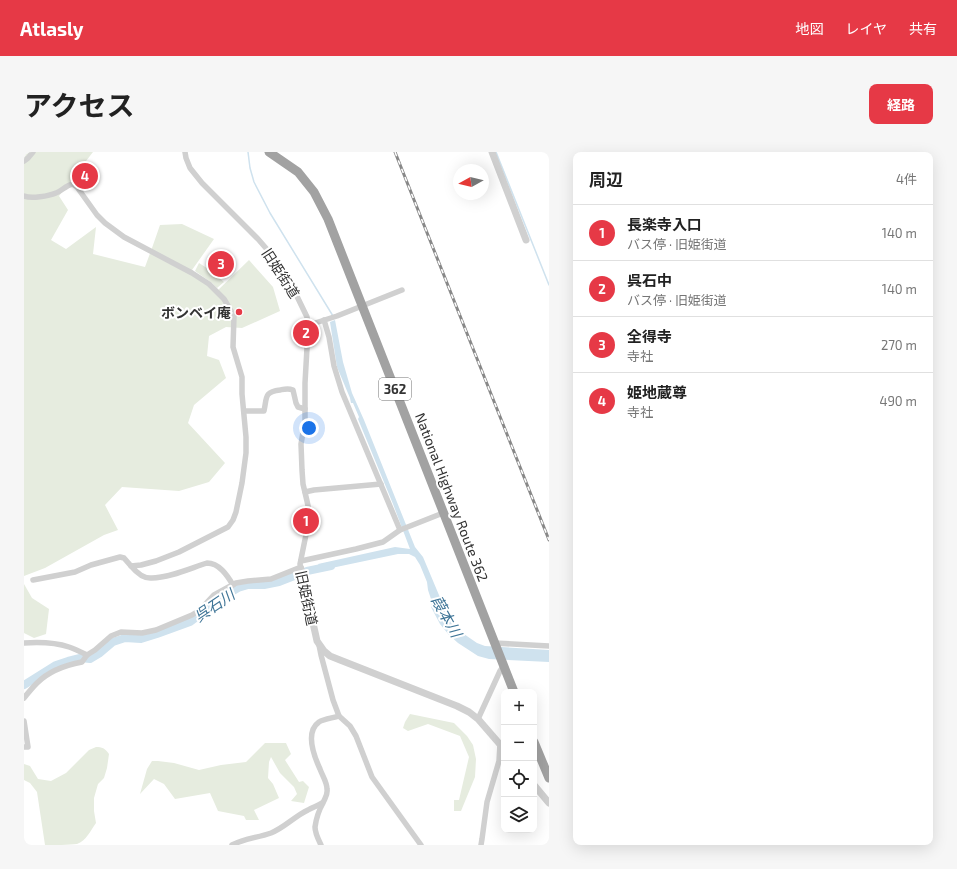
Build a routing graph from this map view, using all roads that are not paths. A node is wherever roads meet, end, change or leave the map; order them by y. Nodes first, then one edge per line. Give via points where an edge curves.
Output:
1 (33, 152) edge
2 (185, 152) edge
3 (269, 152) edge
4 (492, 152) edge
5 (24, 161) edge
6 (24, 196) edge
7 (526, 240) dead end
8 (402, 290) dead end
9 (362, 306) junction
10 (325, 320) junction
11 (309, 325) junction
12 (305, 409) junction
13 (244, 411) junction
14 (380, 484) junction
15 (305, 492) junction
16 (443, 513) junction
17 (400, 530) junction
18 (301, 561) junction
19 (131, 566) junction
20 (302, 571) junction
21 (33, 580) dead end
22 (233, 585) junction
23 (24, 643) edge
24 (495, 643) junction
25 (319, 645) junction
26 (549, 646) edge
27 (86, 655) junction
28 (503, 665) junction
29 (513, 689) edge
30 (24, 698) edge
31 (339, 716) junction
32 (478, 719) junction
33 (24, 721) edge
34 (501, 745) edge
35 (24, 747) edge
36 (537, 749) edge
37 (501, 751) edge
38 (549, 778) edge
39 (537, 789) edge
40 (322, 803) junction
41 (549, 803) edge
42 (418, 844) edge
43 (232, 845) edge
44 (320, 845) edge
45 (481, 845) edge

1 - 5 street
2 - 11 street, 旧姫街道 via 190,168 202,183 271,254 292,286
3 - 9 highway, National Highway Route 362 / 362 via 298,172 314,192 328,219
4 - 7 street
6 - 13 street via 39,197 57,193 73,184 97,215 124,237 209,284 224,299 234,316 233,347 242,377
8 - 9 street
9 - 10 street
9 - 16 highway, National Highway Route 362 / 362
10 - 11 street
10 - 14 street via 342,392
11 - 12 street, 旧姫街道
12 - 13 street via 298,407 293,390 288,388 271,391 267,395 264,411
12 - 15 street, 旧姫街道 via 301,444
13 - 19 street via 244,474 236,512 228,527 156,562
14 - 15 street
14 - 17 street
15 - 18 street, 旧姫街道 via 310,515
16 - 17 street
16 - 24 highway, National Highway Route 362 / 362
17 - 18 street via 383,542
18 - 20 street, 旧姫街道
19 - 21 street via 120,557 75,572
19 - 22 street via 139,574 151,579 212,563 222,570
20 - 22 street
20 - 25 street, 旧姫街道
22 - 27 street via 214,595 192,615 156,630 142,633 121,632 111,636
23 - 27 street via 57,644
24 - 26 street
24 - 28 highway, National Highway Route 362 / 362
25 - 31 street, 旧姫街道
25 - 32 street via 330,656 457,706
27 - 30 street via 82,662 54,670 37,683
28 - 29 highway, National Highway Route 362 / 362
28 - 32 street
31 - 40 street via 322,720 313,728 314,755 327,788 326,798
31 - 42 street, 旧姫街道 via 350,726 372,777
32 - 34 street
33 - 35 street via 28,746
36 - 38 highway
37 - 45 street via 487,802
39 - 41 street
40 - 43 street via 272,833
40 - 44 street via 315,827

